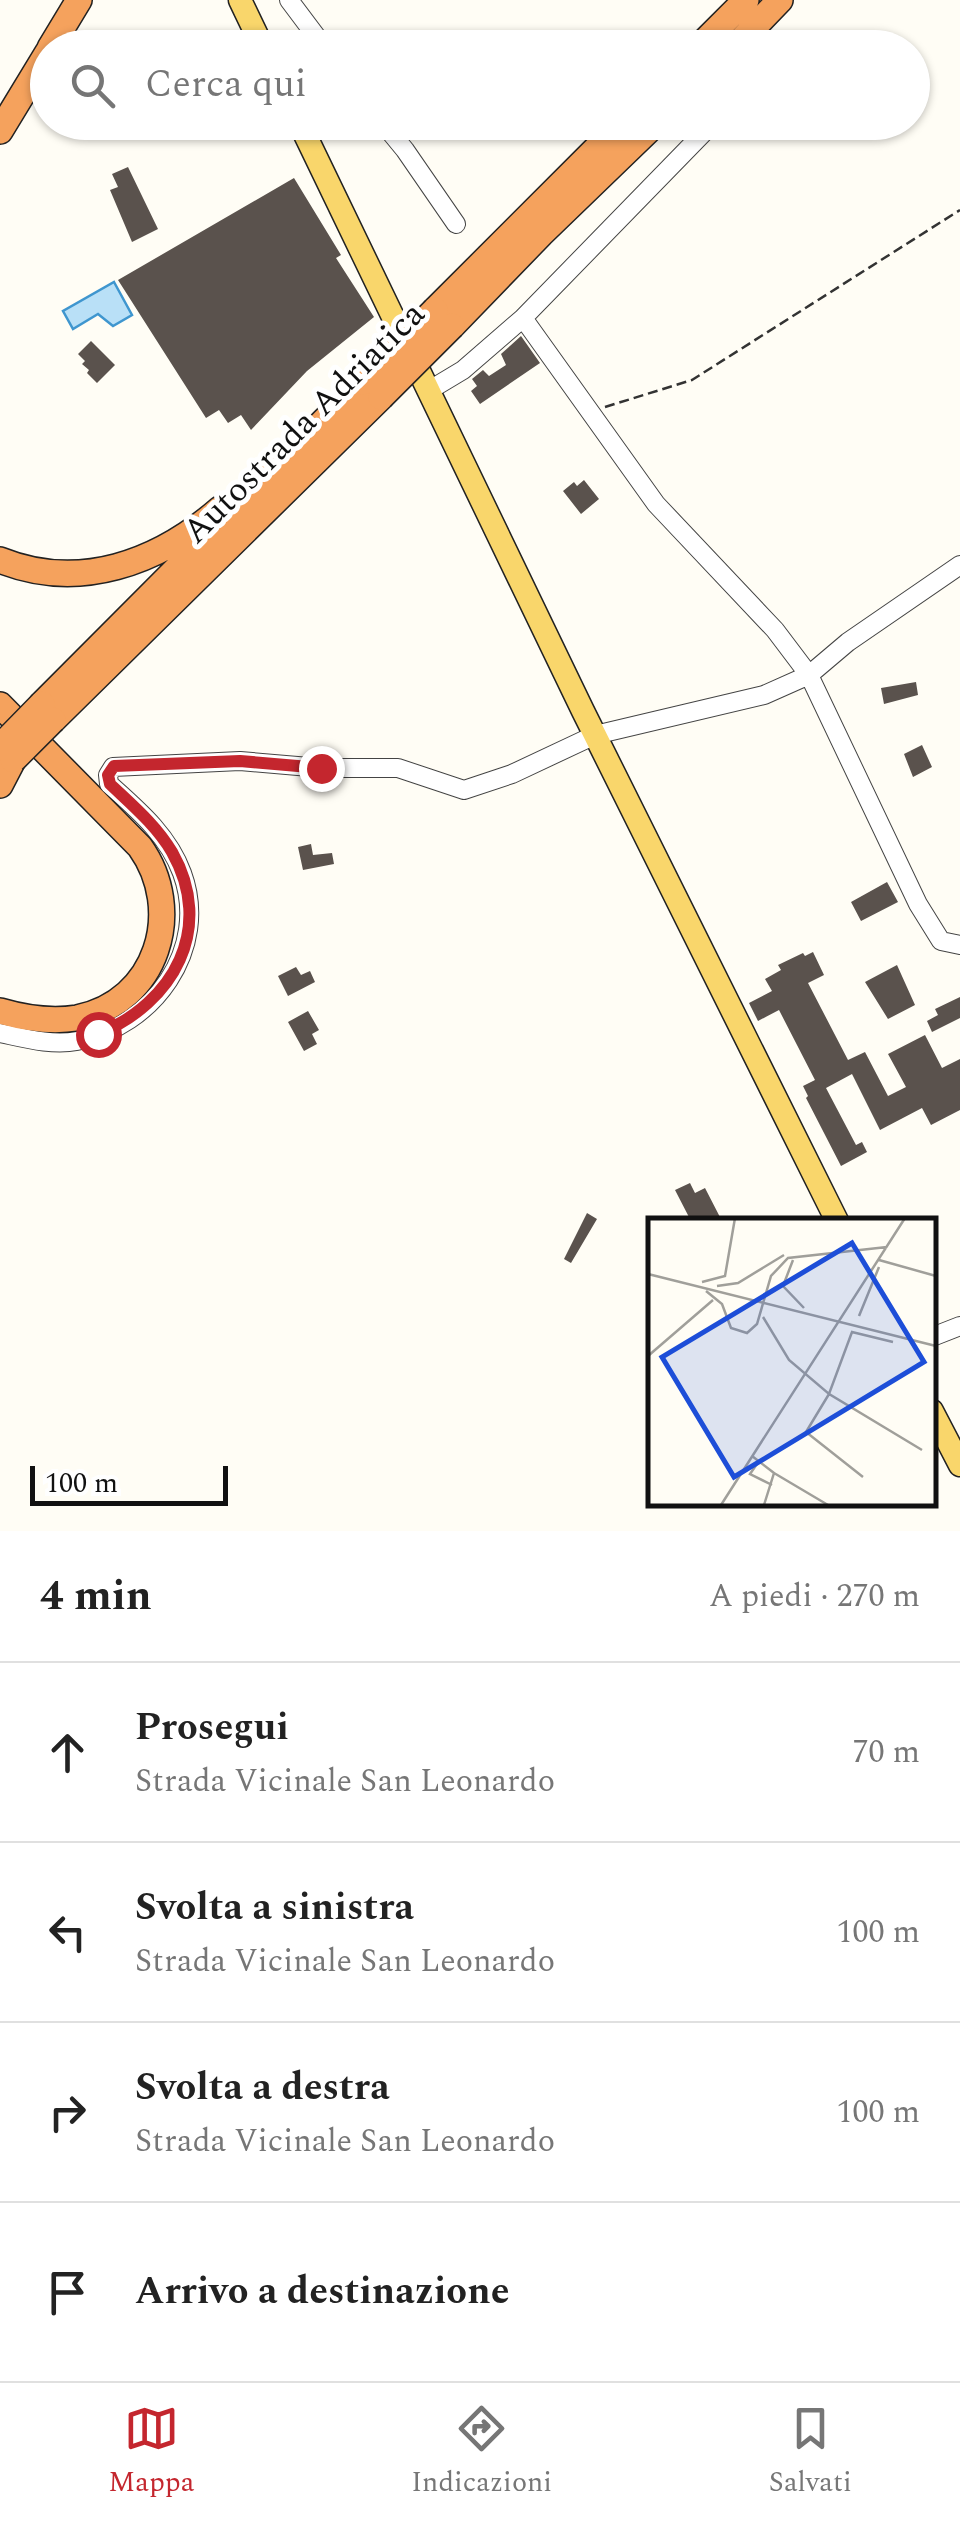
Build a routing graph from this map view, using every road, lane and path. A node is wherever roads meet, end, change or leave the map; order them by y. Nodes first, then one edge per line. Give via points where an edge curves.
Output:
1 (240, 0) edge
2 (289, 0) edge
3 (746, 0) edge
4 (780, 0) edge
5 (78, 3) edge
6 (61, 30) edge
7 (254, 30) edge
8 (311, 30) edge
9 (716, 30) edge
10 (751, 30) edge
11 (30, 82) edge
12 (4, 125) edge
13 (308, 140) edge
14 (397, 140) edge
15 (607, 140) edge
16 (639, 140) edge
17 (696, 140) edge
18 (960, 210) edge
19 (456, 224) dead end
20 (444, 318) junction
21 (523, 318) junction
22 (372, 390) junction
23 (428, 391) junction
24 (336, 407) junction
25 (589, 413) junction
26 (0, 560) edge
27 (960, 564) edge
28 (809, 675) junction
29 (0, 705) edge
30 (48, 712) junction
31 (595, 735) junction
32 (4, 760) edge
33 (0, 785) edge
34 (960, 944) edge
35 (0, 999) edge
36 (0, 1011) edge
37 (44, 1018) junction
38 (0, 1033) edge
39 (836, 1218) edge
40 (959, 1328) edge
41 (935, 1336) edge
42 (935, 1417) edge
43 (960, 1465) edge

1 - 7 main road
2 - 8 street
3 - 9 highway
4 - 10 highway
5 - 6 highway
11 - 12 highway
13 - 23 main road
14 - 19 street
15 - 20 highway, Autostrada Adriatica
16 - 20 highway, Autostrada Adriatica
17 - 21 street
18 - 25 path via 692,380
20 - 22 highway, Autostrada Adriatica, bridge
21 - 23 street
21 - 25 street
22 - 24 highway, Autostrada Adriatica
22 - 30 highway, Autostrada Adriatica
23 - 31 main road
24 - 26 highway via 216,513 149,556 72,575
24 - 30 highway, Autostrada Adriatica
25 - 28 street via 656,504
27 - 28 street
28 - 31 street via 764,695
28 - 34 street via 918,904 940,942
29 - 37 highway via 140,847 162,898 160,940 136,986 90,1014
30 - 32 highway, Autostrada Adriatica, bridge
31 - 38 street via 464,790 398,768 240,761 114,766 110,784 156,828 182,873 188,927 181,958 156,999 118,1026 77,1041
31 - 39 main road
32 - 33 highway, Autostrada Adriatica
35 - 37 highway
36 - 37 highway
40 - 41 street
42 - 43 main road

